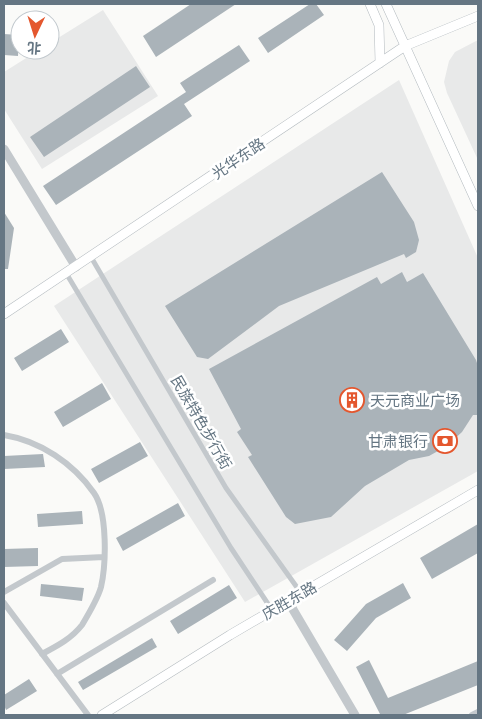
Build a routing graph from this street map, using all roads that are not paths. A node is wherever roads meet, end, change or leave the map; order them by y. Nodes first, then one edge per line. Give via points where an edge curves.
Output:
1 (370, 4) edge
2 (386, 4) edge
3 (478, 16) edge
4 (405, 46) junction
5 (380, 63) junction
6 (4, 149) edge
7 (478, 206) edge
8 (91, 257) junction
9 (76, 267) junction
10 (66, 273) junction
11 (4, 314) edge
12 (4, 435) edge
13 (478, 490) edge
14 (104, 557) junction
15 (214, 580) dead end
16 (4, 592) edge
17 (301, 593) junction
18 (288, 601) junction
19 (4, 603) edge
20 (272, 610) junction
21 (42, 654) junction
22 (57, 674) junction
23 (478, 712) edge
24 (88, 715) edge
25 (102, 715) edge
26 (356, 715) edge
27 (472, 715) edge

1 - 5 main road via 379,25
2 - 4 main road
3 - 4 main road, 光华东路
4 - 5 main road, 光华东路
4 - 7 main road
5 - 8 main road, 光华东路
6 - 9 street
8 - 9 main road, 光华东路
8 - 17 street, 民族特色步行街 via 226,488
9 - 10 main road, 光华东路
10 - 11 main road, 光华东路
10 - 20 street via 231,548
12 - 14 street via 23,438 49,450 95,494 104,519
13 - 17 main road, 庆胜东路
14 - 16 street via 62,559
14 - 21 street via 100,588 82,625 65,641
15 - 22 street
17 - 18 main road, 庆胜东路
18 - 20 main road, 庆胜东路
18 - 26 street
19 - 21 street
20 - 25 main road, 庆胜东路
21 - 22 street
22 - 24 street
23 - 27 street

